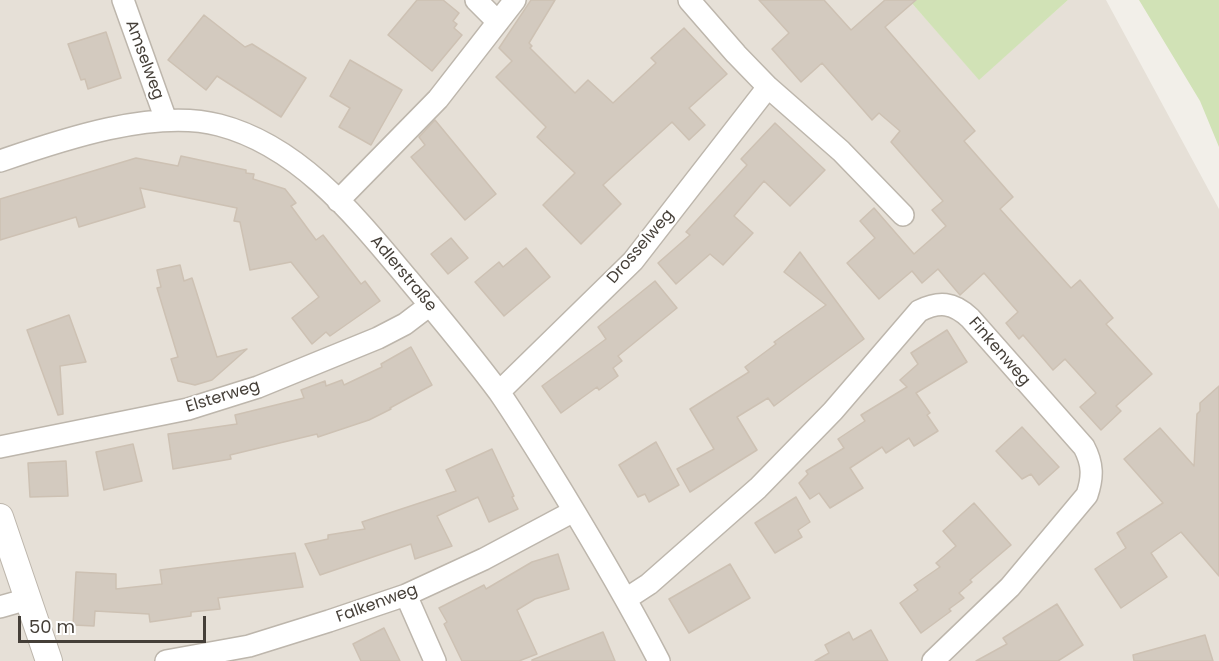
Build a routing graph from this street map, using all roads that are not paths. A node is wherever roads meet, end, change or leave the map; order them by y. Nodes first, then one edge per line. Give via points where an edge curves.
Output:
1 (123, 0) edge
2 (476, 0) edge
3 (515, 0) edge
4 (689, 0) edge
5 (498, 22) junction
6 (768, 87) junction
7 (166, 120) junction
8 (0, 161) edge
9 (338, 201) junction
10 (903, 215) dead end
11 (430, 305) junction
12 (499, 392) junction
13 (0, 447) edge
14 (574, 511) junction
15 (0, 517) edge
16 (406, 595) junction
17 (28, 599) junction
18 (627, 599) junction
19 (0, 607) edge
20 (251, 653) edge
21 (49, 661) edge
22 (166, 661) edge
23 (435, 661) edge
24 (659, 661) edge
25 (933, 661) edge

1 - 7 street, Amselweg
2 - 5 street
3 - 5 street
4 - 6 street
5 - 9 street via 438,99
6 - 10 street via 841,151
6 - 12 street, Drosselweg via 633,261
7 - 8 street, Adlerstraße via 51,143
7 - 9 street, Adlerstraße via 219,125 268,144 291,158
9 - 11 street, Adlerstraße
11 - 12 street, Adlerstraße
11 - 13 street, Elsterweg via 378,338 258,387 188,409
12 - 14 street, Adlerstraße
14 - 16 street, Falkenweg
14 - 18 street, Adlerstraße
15 - 17 street
16 - 20 street, Falkenweg
16 - 23 street
17 - 19 street
17 - 21 street
18 - 24 street, Adlerstraße
18 - 25 street, Finkenweg via 650,584 758,488 833,411 919,311 934,304 949,305 970,318 1084,447 1092,470 1087,495 1010,587
20 - 22 street, Falkenweg

